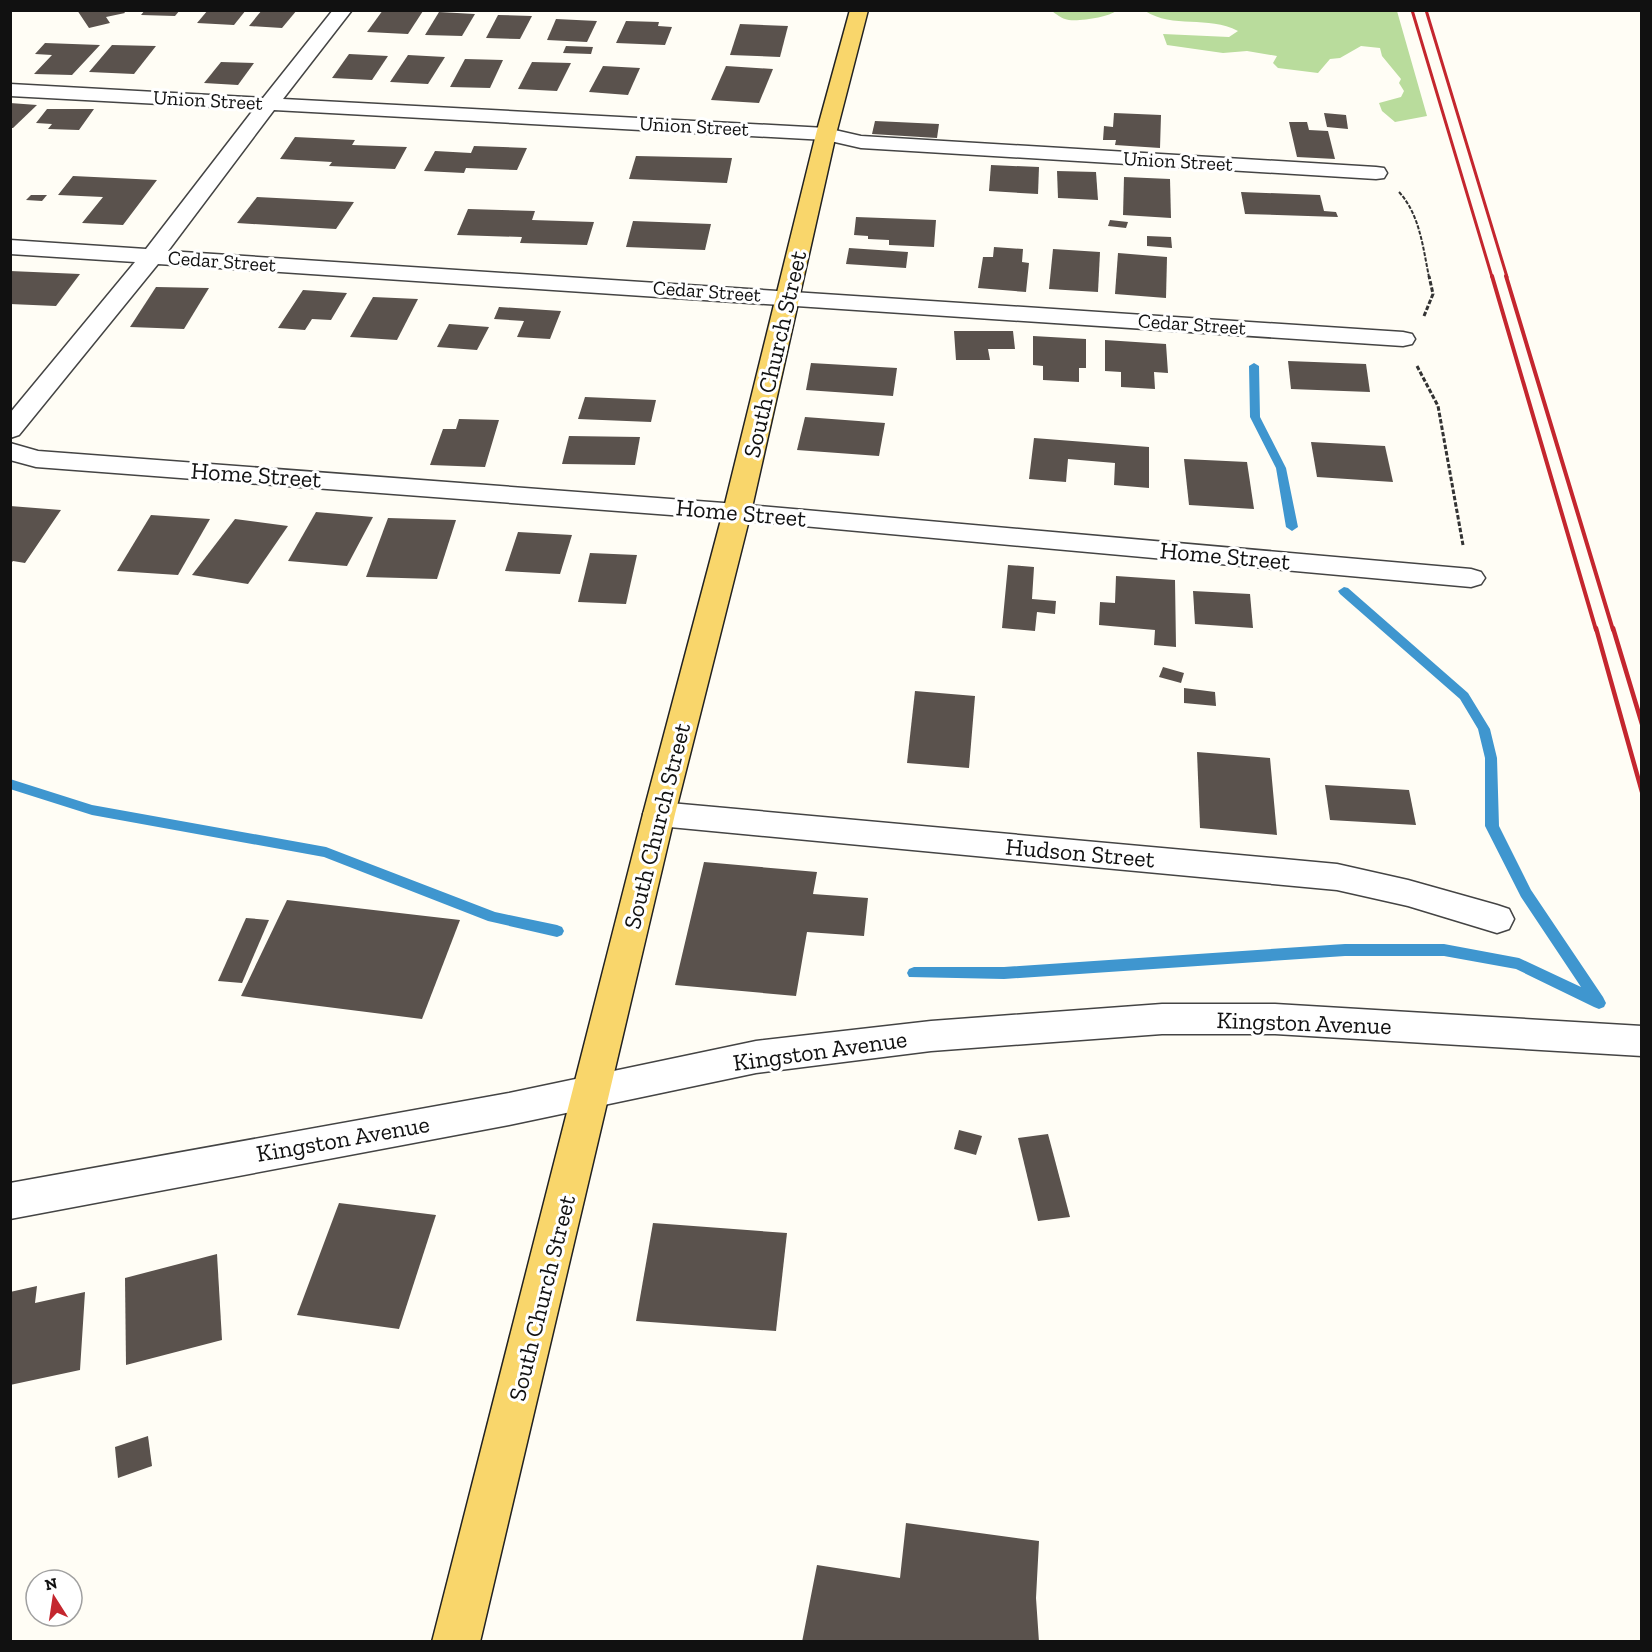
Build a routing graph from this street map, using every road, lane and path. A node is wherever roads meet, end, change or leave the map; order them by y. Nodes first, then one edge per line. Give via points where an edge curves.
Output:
1 (343, 10) edge
2 (859, 10) edge
3 (10, 90) edge
4 (269, 103) junction
5 (826, 134) junction
6 (1376, 173) joint
7 (10, 246) edge
8 (152, 256) junction
9 (789, 297) junction
10 (1403, 339) junction
11 (10, 430) edge
12 (10, 451) edge
13 (737, 512) junction
14 (1471, 578) joint
15 (659, 814) junction
16 (1497, 919) dead end
17 (1641, 1041) edge
18 (593, 1090) junction
19 (10, 1201) edge
20 (456, 1641) edge

1 - 4 street
2 - 5 main road, South Church Street
3 - 4 street, Union Street
4 - 5 street, Union Street
4 - 8 street
5 - 6 street, Union Street via 861,142
5 - 9 main road, South Church Street
6 - 10 path via 1410,204 1433,294 1428,310
7 - 8 street, Cedar Street
8 - 9 street, Cedar Street
8 - 11 street
9 - 10 street, Cedar Street
9 - 13 main road, South Church Street
10 - 14 path via 1438,406
12 - 13 street, Home Street via 36,459
13 - 14 street, Home Street
13 - 15 main road, South Church Street
15 - 16 street, Hudson Street via 1337,877
15 - 18 main road, South Church Street
17 - 18 street, Kingston Avenue via 1275,1020 1162,1019 931,1036 756,1057
18 - 19 street, Kingston Avenue
18 - 20 main road, South Church Street

